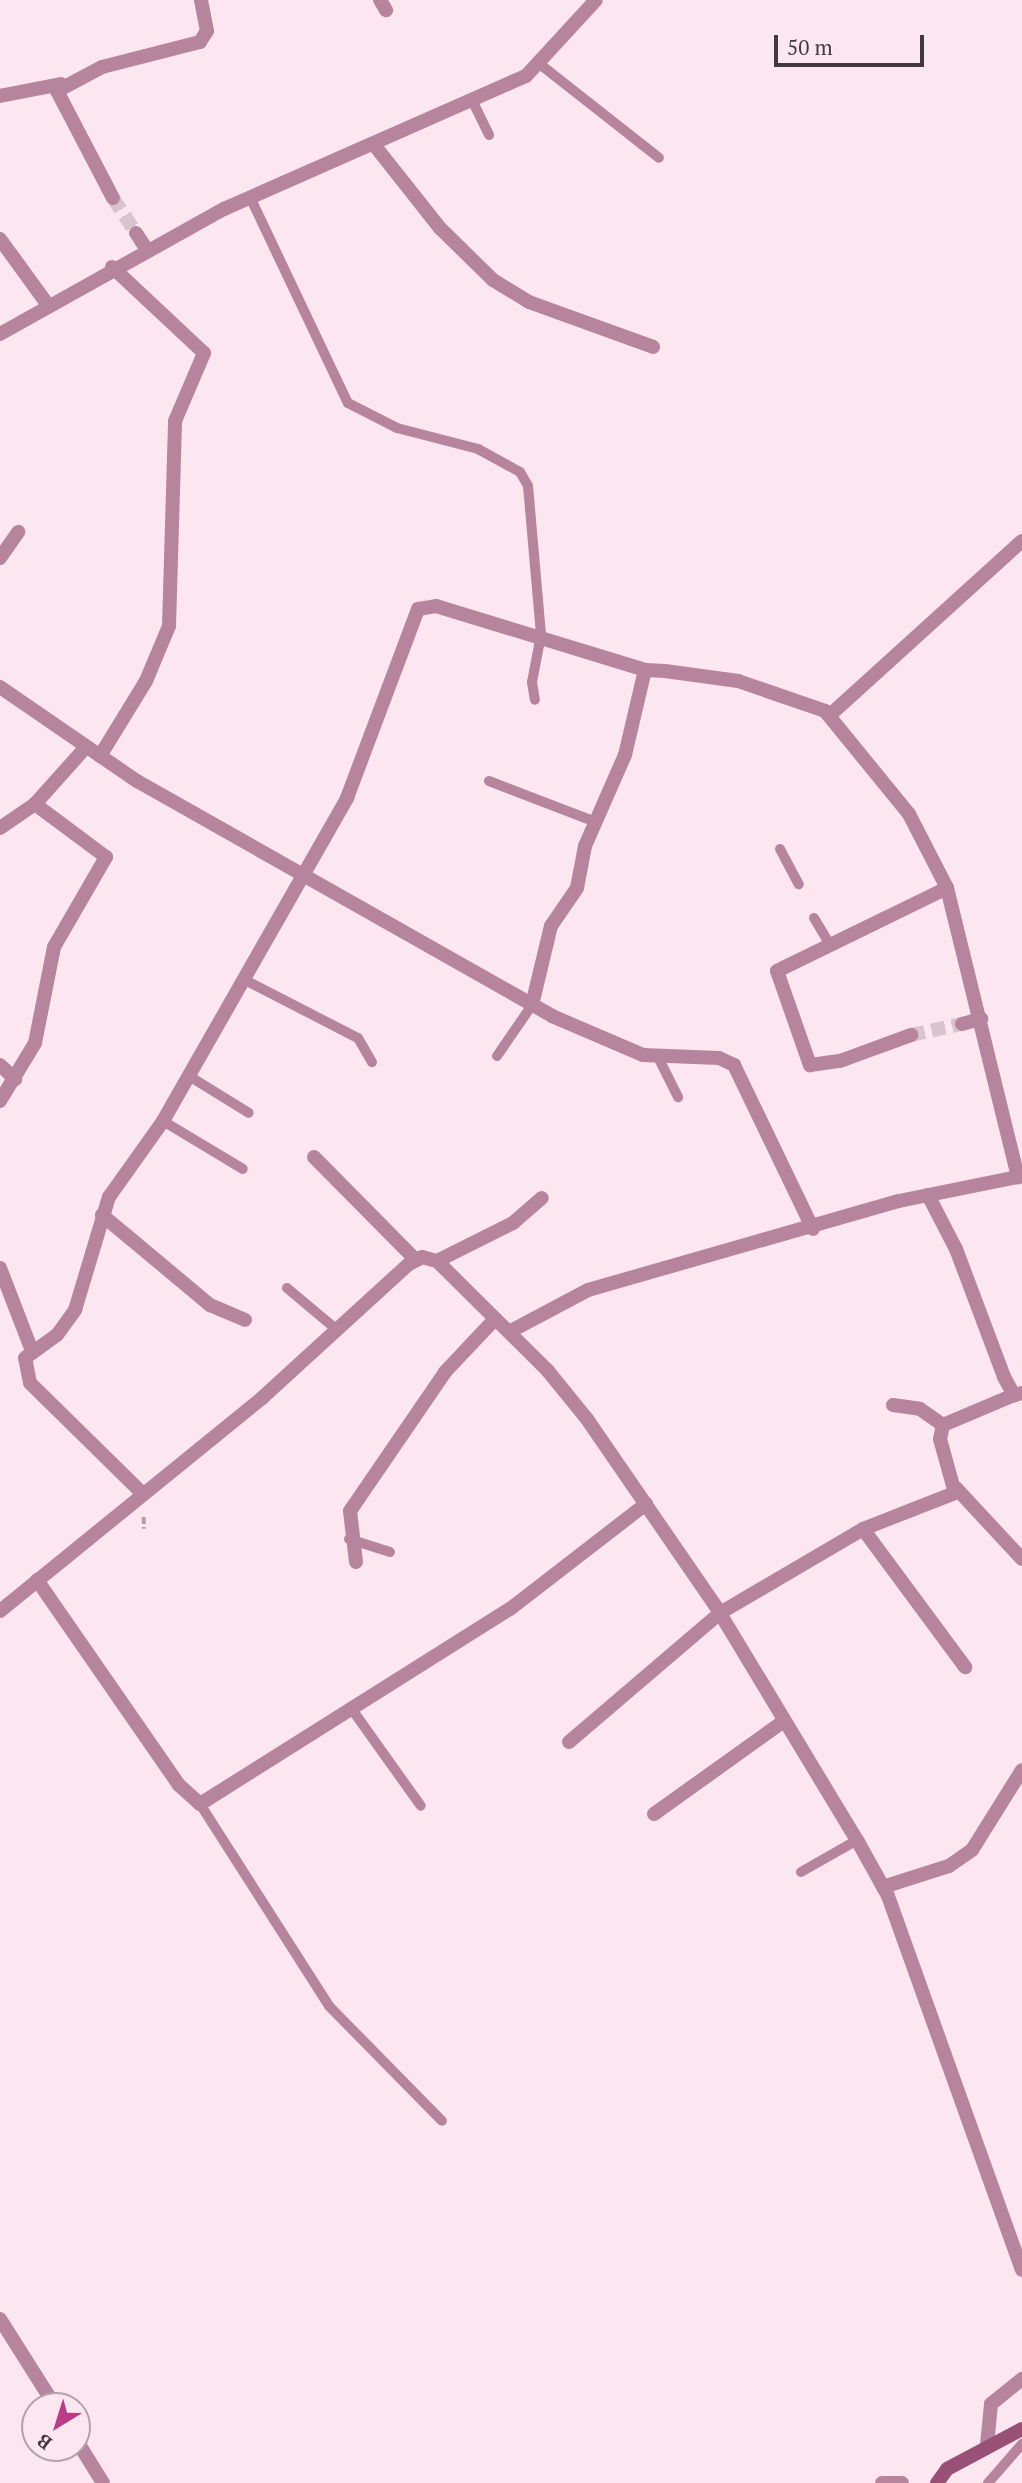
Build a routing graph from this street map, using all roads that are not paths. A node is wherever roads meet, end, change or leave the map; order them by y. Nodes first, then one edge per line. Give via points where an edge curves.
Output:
1 (201, 0) edge
2 (596, 0) edge
3 (541, 65) junction
4 (61, 84) junction
5 (0, 96) edge
6 (472, 100) junction
7 (489, 135) dead end
8 (375, 146) junction
9 (659, 158) dead end
10 (250, 197) junction
11 (113, 198) tunnel mouth
12 (136, 233) tunnel mouth
13 (0, 239) edge
14 (147, 250) junction
15 (112, 267) junction
16 (48, 304) junction
17 (0, 334) edge
18 (653, 347) dead end
19 (18, 532) dead end
20 (1022, 541) edge
21 (0, 558) edge
22 (541, 635) junction
23 (645, 670) junction
24 (0, 687) edge
25 (535, 700) dead end
26 (830, 715) junction
27 (86, 747) junction
28 (100, 756) junction
29 (489, 781) dead end
30 (36, 804) junction
31 (596, 822) junction
32 (0, 828) edge
33 (780, 849) dead end
34 (306, 878) junction
35 (799, 884) dead end
36 (947, 888) junction
37 (814, 918) dead end
38 (829, 943) junction
39 (243, 979) junction
40 (532, 1005) junction
41 (981, 1019) junction
42 (962, 1024) tunnel mouth
43 (911, 1035) tunnel mouth
44 (497, 1056) dead end
45 (658, 1058) junction
46 (372, 1062) dead end
47 (0, 1065) edge
48 (189, 1076) junction
49 (15, 1079) junction
50 (678, 1097) dead end
51 (0, 1101) edge
52 (249, 1113) dead end
53 (163, 1121) junction
54 (314, 1157) dead end
55 (243, 1169) dead end
56 (1020, 1177) edge
57 (928, 1195) junction
58 (542, 1198) dead end
59 (102, 1215) junction
60 (813, 1229) junction
61 (416, 1260) junction
62 (437, 1261) junction
63 (0, 1268) edge
64 (286, 1288) dead end
65 (495, 1319) junction
66 (245, 1320) dead end
67 (337, 1329) junction
68 (509, 1332) junction
69 (32, 1350) junction
70 (1018, 1394) edge
71 (893, 1405) dead end
72 (943, 1425) junction
73 (956, 1488) junction
74 (143, 1494) junction
75 (646, 1504) junction
76 (863, 1529) junction
77 (349, 1539) junction
78 (390, 1552) dead end
79 (1022, 1559) edge
80 (356, 1562) dead end
81 (37, 1580) junction
82 (0, 1611) edge
83 (720, 1613) junction
84 (965, 1667) dead end
85 (351, 1708) junction
86 (784, 1721) junction
87 (569, 1742) dead end
88 (1022, 1770) edge
89 (200, 1804) junction
90 (421, 1806) dead end
91 (654, 1814) dead end
92 (856, 1840) junction
93 (802, 1872) dead end
94 (883, 1886) junction
95 (442, 2120) dead end
96 (1022, 2270) edge
97 (0, 2319) edge
98 (1022, 2379) edge
99 (46, 2392) edge
100 (1022, 2429) edge
101 (1022, 2444) edge
102 (987, 2445) junction
103 (90, 2462) edge
104 (103, 2483) edge
105 (882, 2483) edge
106 (902, 2483) edge
107 (937, 2483) edge
108 (988, 2483) edge

1 - 4 street via 207,31 200,42 130,58
2 - 3 street
3 - 6 street
3 - 9 lane
4 - 5 street
4 - 11 street via 62,107
6 - 7 lane
6 - 8 street
8 - 10 street
8 - 18 street via 440,228 493,280 529,302
10 - 14 street
10 - 22 lane via 348,403 397,428 487,452 520,472 528,486
12 - 14 street
13 - 16 street
14 - 15 street
15 - 16 street
15 - 28 street via 204,354 175,421 169,626 146,681
16 - 17 street
19 - 21 street
20 - 26 street
22 - 23 street
22 - 25 lane via 532,682
22 - 34 street via 425,603 418,609 347,798
23 - 26 street via 738,681
23 - 31 street via 625,755
24 - 27 street
26 - 36 street via 909,814
27 - 28 street
27 - 30 street
28 - 34 street
29 - 31 lane
30 - 32 street
30 - 49 street via 106,857 54,947 35,1044
31 - 40 street via 577,888 551,926
33 - 35 lane
34 - 39 street
34 - 40 street
36 - 38 street
36 - 41 street
37 - 38 lane
38 - 43 street via 777,971 810,1065 840,1062
39 - 46 lane via 358,1038
39 - 48 street
40 - 44 lane
40 - 45 street via 612,1045
41 - 42 street
41 - 56 street
45 - 50 lane
45 - 60 street via 719,1058 734,1065
47 - 49 street
48 - 52 lane
48 - 53 street
49 - 51 street
53 - 55 lane
53 - 59 street
54 - 61 street
56 - 57 street
57 - 60 street
57 - 70 street
58 - 62 street via 513,1223
59 - 66 street via 210,1305
59 - 69 street via 75,1310 57,1335
60 - 68 street via 588,1290
61 - 62 street
61 - 67 street
62 - 65 street
63 - 69 street
64 - 67 lane
65 - 68 street
65 - 77 street via 445,1372 355,1503
67 - 74 street
68 - 75 street via 587,1419
69 - 74 street via 24,1370 30,1383
70 - 72 street
71 - 72 street via 920,1409
72 - 73 street via 940,1439
73 - 76 street
73 - 79 street
74 - 81 street
75 - 83 street
75 - 85 street via 510,1609
76 - 83 street
76 - 84 street
77 - 78 lane
77 - 80 street
81 - 82 street
81 - 89 street via 178,1785
83 - 86 street
83 - 87 street
85 - 89 street
85 - 90 lane
86 - 91 street
86 - 92 street
88 - 94 street via 972,1850 949,1866
89 - 95 lane via 330,2006
92 - 93 lane
92 - 94 street
94 - 96 street
97 - 99 street
98 - 102 street via 991,2404
100 - 102 street
101 - 108 lane
102 - 107 street via 947,2469
103 - 104 street
105 - 106 street

